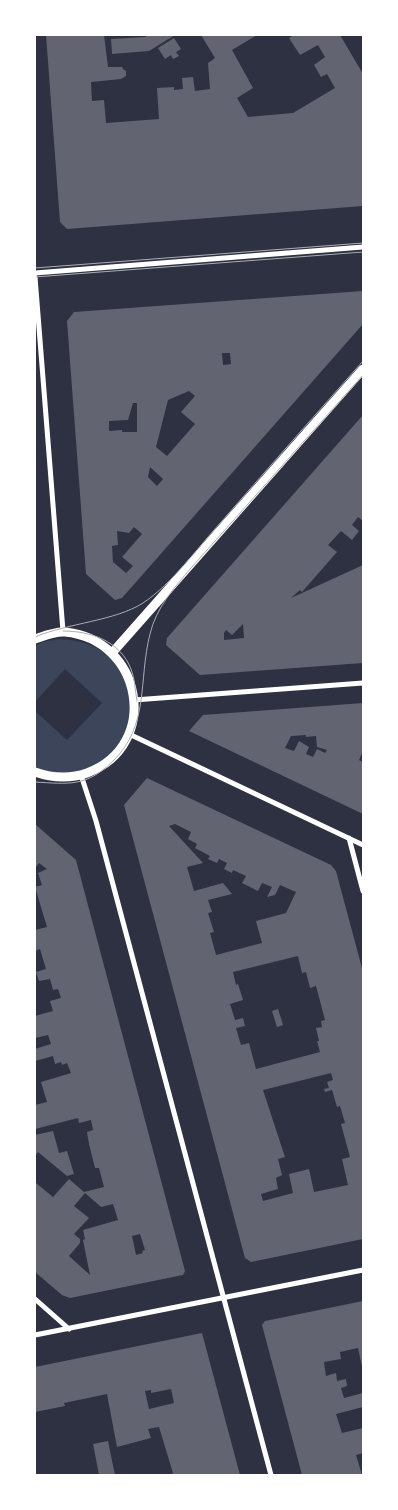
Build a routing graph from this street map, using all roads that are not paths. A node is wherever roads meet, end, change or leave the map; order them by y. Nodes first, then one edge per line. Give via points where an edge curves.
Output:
1 (363, 247) edge
2 (35, 273) edge
3 (35, 277) edge
4 (363, 369) edge
5 (64, 631) junction
6 (35, 639) edge
7 (112, 653) junction
8 (363, 683) edge
9 (134, 700) junction
10 (129, 734) junction
11 (35, 772) edge
12 (81, 775) junction
13 (349, 838) junction
14 (363, 845) edge
15 (363, 891) edge
16 (363, 1270) edge
17 (224, 1297) junction
18 (35, 1299) edge
19 (69, 1329) junction
20 (35, 1335) edge
21 (271, 1475) edge

1 - 2 street
3 - 5 street
4 - 7 street
5 - 6 street
5 - 7 street via 90,639
7 - 9 street via 128,674
8 - 9 street
9 - 10 street
10 - 12 street via 109,760
10 - 13 street
11 - 12 street via 55,777
12 - 17 street
13 - 14 street
13 - 15 street
16 - 17 street
17 - 19 street
17 - 21 street
18 - 19 street
19 - 20 street

